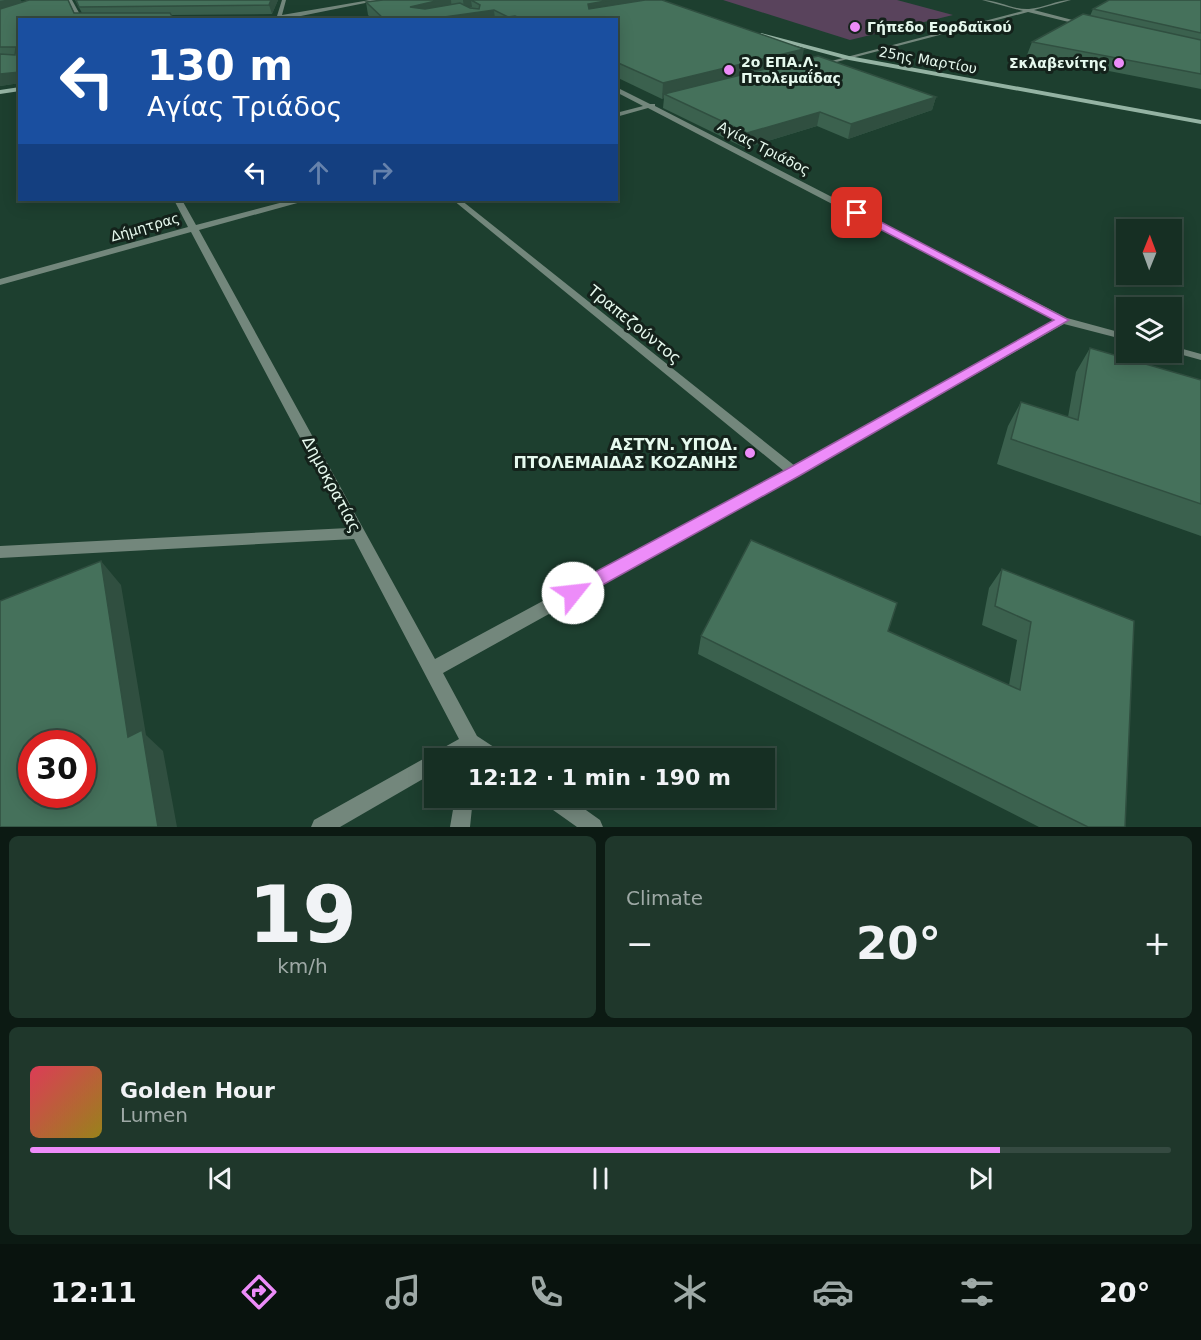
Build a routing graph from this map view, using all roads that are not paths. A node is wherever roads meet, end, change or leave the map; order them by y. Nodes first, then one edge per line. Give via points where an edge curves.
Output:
1 (70, 0) edge
2 (284, 0) edge
3 (378, 0) edge
4 (984, 0) edge
5 (1069, 0) edge
6 (1027, 11) junction
7 (80, 18) edge
8 (150, 18) edge
9 (278, 18) edge
10 (1097, 27) edge
11 (752, 32) edge
12 (849, 58) junction
13 (806, 68) edge
14 (18, 89) edge
15 (618, 90) edge
16 (0, 92) edge
17 (660, 104) edge
18 (651, 106) junction
19 (618, 114) edge
20 (1201, 122) edge
21 (179, 201) edge
22 (294, 201) edge
23 (458, 201) edge
24 (194, 228) junction
25 (0, 282) edge
26 (1063, 320) junction
27 (1116, 334) edge
28 (1182, 352) edge
29 (1201, 357) edge
30 (794, 472) junction
31 (359, 533) junction
32 (0, 552) edge
33 (433, 669) junction
34 (469, 748) edge
35 (424, 768) edge
36 (463, 808) edge
37 (567, 808) edge
38 (321, 827) edge
39 (460, 827) edge
40 (593, 827) edge

1 - 7 street
2 - 9 street
3 - 9 street
4 - 6 street
5 - 6 street
6 - 10 street
6 - 12 street
8 - 9 street
11 - 12 main road, 25ης Μαρτίου
12 - 13 street
12 - 20 main road, 25ης Μαρτίου
14 - 16 main road
15 - 18 street, Αγίας Τριάδος
17 - 18 street
18 - 19 street
18 - 26 street, Αγίας Τριάδος
21 - 24 street, Δημοκρατίας
22 - 24 street, Δήμητρας
23 - 30 street, Τραπεζούντος
24 - 25 street, Δήμητρας
24 - 31 street, Δημοκρατίας
26 - 27 street, Αγίας Τριάδος
26 - 30 street
28 - 29 street
30 - 33 street
31 - 32 street
31 - 33 street, Δημοκρατίας
33 - 34 street, Δημοκρατίας
35 - 38 street
36 - 39 street
37 - 40 street

